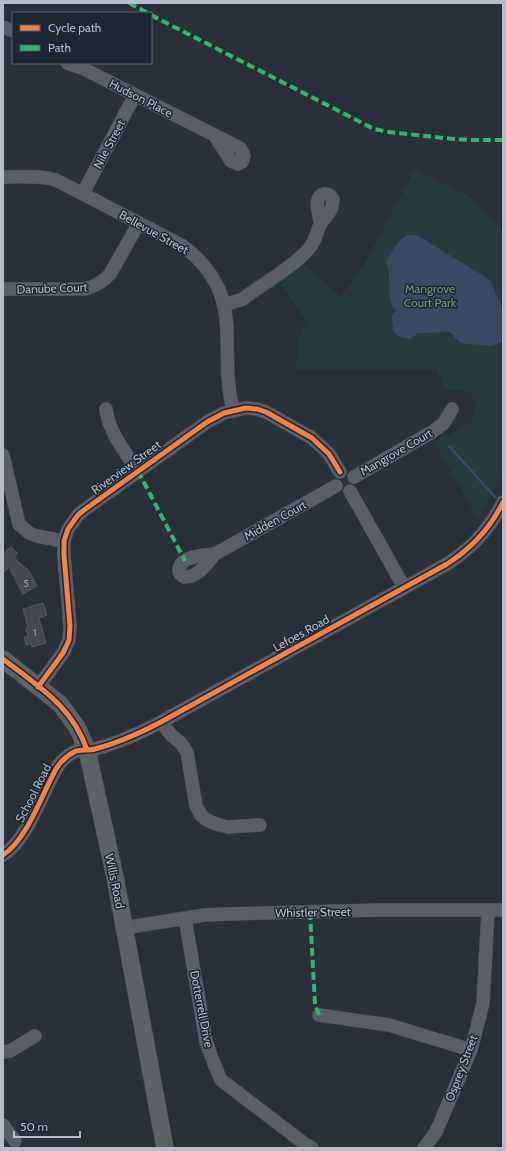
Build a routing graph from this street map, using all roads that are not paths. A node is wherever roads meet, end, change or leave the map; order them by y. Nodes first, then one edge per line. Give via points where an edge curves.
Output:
1 (3, 27) edge
2 (12, 32) edge
3 (70, 64) edge
4 (135, 95) junction
5 (215, 136) dead end
6 (3, 177) edge
7 (83, 193) junction
8 (139, 223) junction
9 (321, 224) dead end
10 (3, 289) edge
11 (224, 305) junction
12 (106, 409) dead end
13 (452, 409) dead end
14 (233, 410) junction
15 (3, 455) edge
16 (138, 471) junction
17 (340, 472) junction
18 (354, 477) junction
19 (336, 486) junction
20 (350, 491) junction
21 (503, 502) edge
22 (64, 540) junction
23 (215, 554) dead end
24 (404, 587) junction
25 (3, 659) edge
26 (38, 687) junction
27 (161, 722) junction
28 (87, 750) junction
29 (260, 825) dead end
30 (3, 855) edge
31 (488, 910) junction
32 (503, 910) edge
33 (185, 918) junction
34 (124, 928) junction
35 (319, 1015) dead end
36 (35, 1036) dead end
37 (471, 1050) junction
38 (3, 1052) edge
39 (3, 1124) edge
40 (15, 1141) dead end
41 (163, 1144) edge
42 (306, 1147) edge
43 (424, 1148) edge

1 - 2 street
3 - 4 street, Hudson Place
4 - 5 street, Hudson Place
4 - 7 street, Nile Street
6 - 7 street, Bellevue Street via 46,177
7 - 8 street, Bellevue Street
8 - 10 street, Danube Court via 110,274 95,286 85,289
8 - 11 street, Bellevue Street via 183,246 200,261 218,287
9 - 11 street via 311,247 301,257 243,299
11 - 14 street, Bellevue Street via 228,342 228,385
12 - 16 street via 112,431
13 - 18 street, Mangrove Court via 444,423 432,432
14 - 16 street, Riverview Street via 207,422
14 - 17 street, Riverview Street via 261,410 303,433 324,448
15 - 22 street via 19,524 37,536
16 - 22 street, Riverview Street via 84,510 68,529
17 - 18 street via 346,471
17 - 19 street via 334,480
18 - 20 street via 354,486
19 - 20 street via 343,492
19 - 23 street, Midden Court
20 - 24 street
21 - 24 street, Lefoes Road via 485,532 469,548
22 - 26 street, Riverview Street via 70,634 63,652
24 - 27 street, Lefoes Road
25 - 26 main road, Willis Road
26 - 28 main road, Willis Road via 67,712
27 - 28 street, Lefoes Road via 129,737
27 - 29 street via 187,752 196,806 205,820 228,827
28 - 30 street, School Road via 77,751 60,763 21,838
28 - 34 main road, Willis Road
31 - 32 street, Whistler Street
31 - 33 street, Whistler Street via 380,910
31 - 37 street, Osprey Street via 483,1003
33 - 34 street, Whistler Street
33 - 42 street, Dotterrell Drive via 206,1041 221,1080
34 - 41 main road, Willis Road
35 - 37 street via 389,1025
36 - 38 street via 10,1051
37 - 43 street, Osprey Street via 436,1132
39 - 40 street

